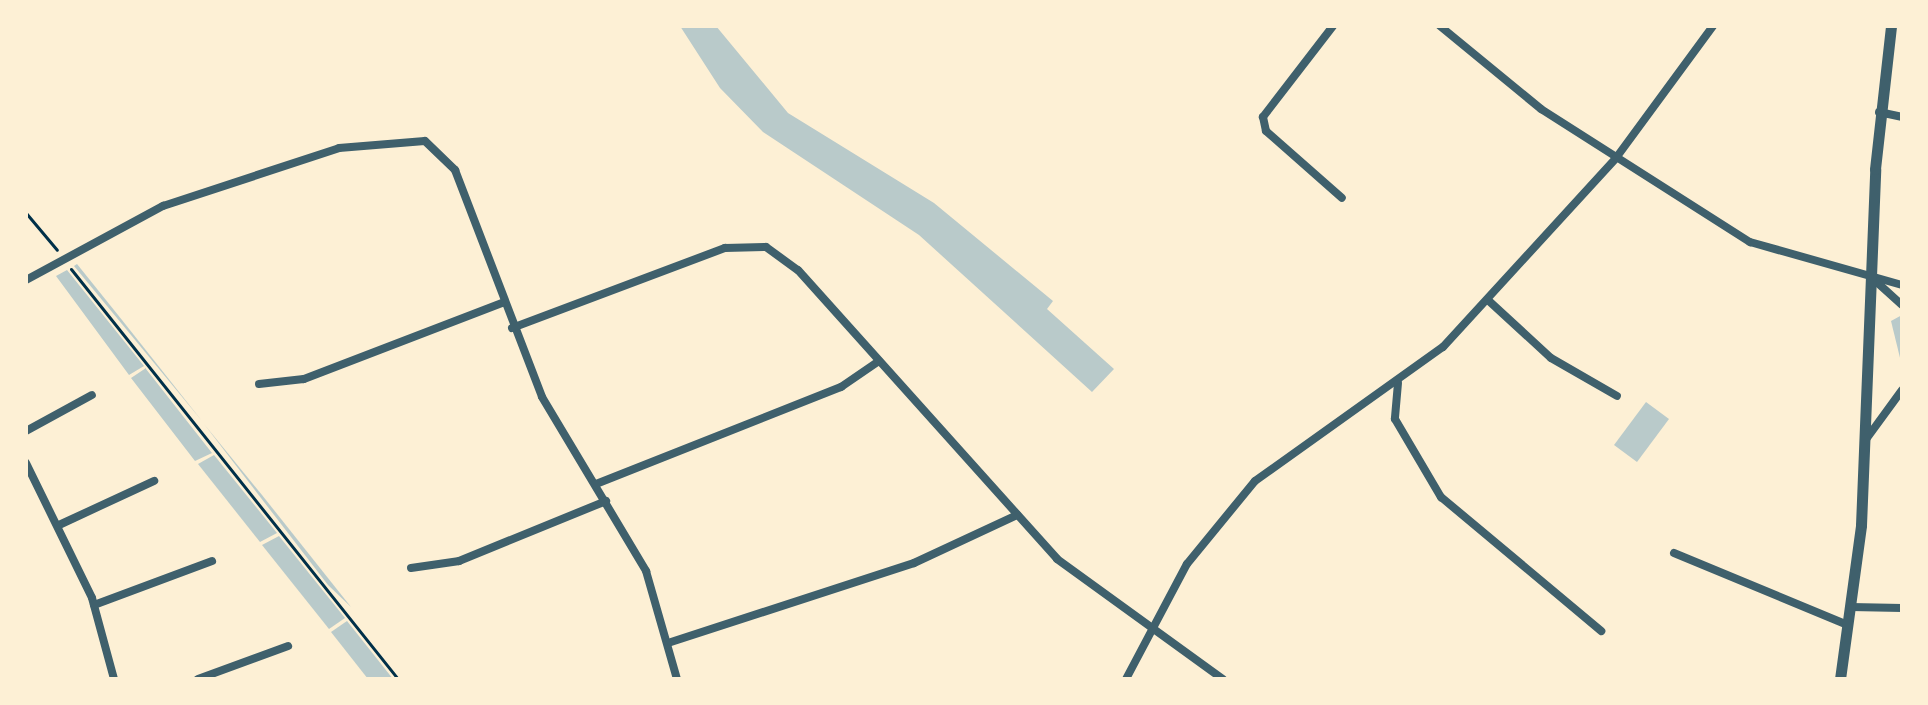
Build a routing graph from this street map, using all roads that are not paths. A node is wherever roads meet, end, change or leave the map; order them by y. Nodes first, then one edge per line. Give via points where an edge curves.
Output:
1 (1333, 26) edge
2 (1440, 26) edge
3 (1713, 26) edge
4 (1891, 26) edge
5 (1879, 112) junction
6 (1902, 117) edge
7 (1616, 158) junction
8 (1342, 198) dead end
9 (1869, 276) junction
10 (26, 280) edge
11 (1902, 285) edge
12 (1489, 301) junction
13 (502, 303) junction
14 (1902, 305) edge
15 (512, 328) junction
16 (879, 361) junction
17 (1398, 383) junction
18 (259, 384) dead end
19 (1902, 390) edge
20 (92, 395) dead end
21 (1617, 396) dead end
22 (26, 431) edge
23 (1867, 439) junction
24 (26, 463) edge
25 (154, 481) dead end
26 (596, 484) junction
27 (606, 501) junction
28 (1017, 515) junction
29 (59, 525) junction
30 (1674, 553) dead end
31 (212, 561) dead end
32 (411, 568) dead end
33 (94, 605) junction
34 (1851, 607) junction
35 (1902, 608) edge
36 (1848, 625) junction
37 (1149, 627) junction
38 (1601, 631) dead end
39 (671, 642) junction
40 (288, 646) dead end
41 (114, 679) edge
42 (198, 679) edge
43 (677, 679) edge
44 (1126, 679) edge
45 (1223, 679) edge
46 (1840, 679) edge

1 - 8 street via 1263,117 1266,131
2 - 7 street via 1485,70
3 - 7 street
4 - 5 street
5 - 6 street
5 - 9 street
7 - 9 street via 1750,242
7 - 12 street
9 - 11 street
9 - 14 street
9 - 23 street
10 - 13 street via 62,256 163,206 276,167 412,138 440,151 455,170
12 - 17 street
12 - 21 street via 1551,358
13 - 15 street
13 - 18 street via 304,379
15 - 16 street via 748,245 783,256
15 - 26 street via 542,397
16 - 26 street via 841,387
16 - 28 street
17 - 37 street via 1255,481 1187,564
17 - 38 street via 1395,419 1441,497
19 - 23 street
20 - 22 street
23 - 34 street
24 - 29 street
25 - 29 street
26 - 27 street
27 - 32 street via 459,561
27 - 39 street via 646,571
28 - 37 street via 1091,589
28 - 39 street via 914,563
29 - 33 street
30 - 36 street
31 - 33 street
33 - 41 street
34 - 35 street
34 - 36 street
36 - 46 street
37 - 44 street
37 - 45 street
39 - 43 street
40 - 42 street

